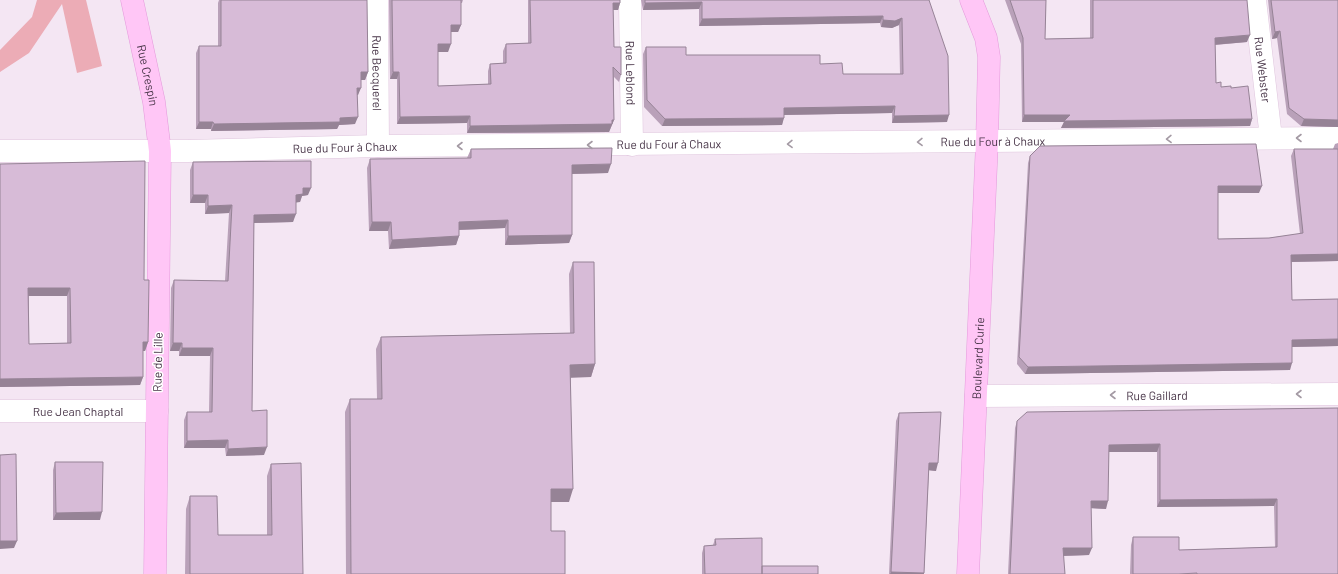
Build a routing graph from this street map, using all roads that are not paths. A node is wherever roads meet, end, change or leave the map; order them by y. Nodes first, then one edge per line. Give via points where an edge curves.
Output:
1 (132, 0) edge
2 (377, 0) edge
3 (630, 0) edge
4 (971, 0) edge
5 (1255, 0) edge
6 (1271, 138) junction
7 (1338, 138) edge
8 (987, 142) junction
9 (632, 145) junction
10 (378, 146) junction
11 (0, 151) edge
12 (160, 151) junction
13 (1338, 394) edge
14 (976, 396) junction
15 (0, 411) edge
16 (157, 411) junction
17 (155, 574) edge
18 (968, 574) edge

1 - 12 main road, Rue Crespin via 153,96
2 - 10 street, Rue Becquerel
3 - 9 street, Rue Leblond
4 - 8 main road, Boulevard Curie via 988,50
5 - 6 street, Rue Webster
7 -> 6 street, Rue du Four à Chaux
6 -> 8 street, Rue du Four à Chaux
8 -> 9 street, Rue du Four à Chaux
8 - 14 main road, Boulevard Curie
9 -> 10 street, Rue du Four à Chaux
10 - 12 street, Rue du Four à Chaux
11 - 12 street, Rue du Four à Chaux
12 - 16 main road, Rue de Lille
13 -> 14 street, Rue Gaillard
14 - 18 main road, Boulevard Curie
15 - 16 street, Rue Jean Chaptal
16 - 17 main road, Rue de Lille

